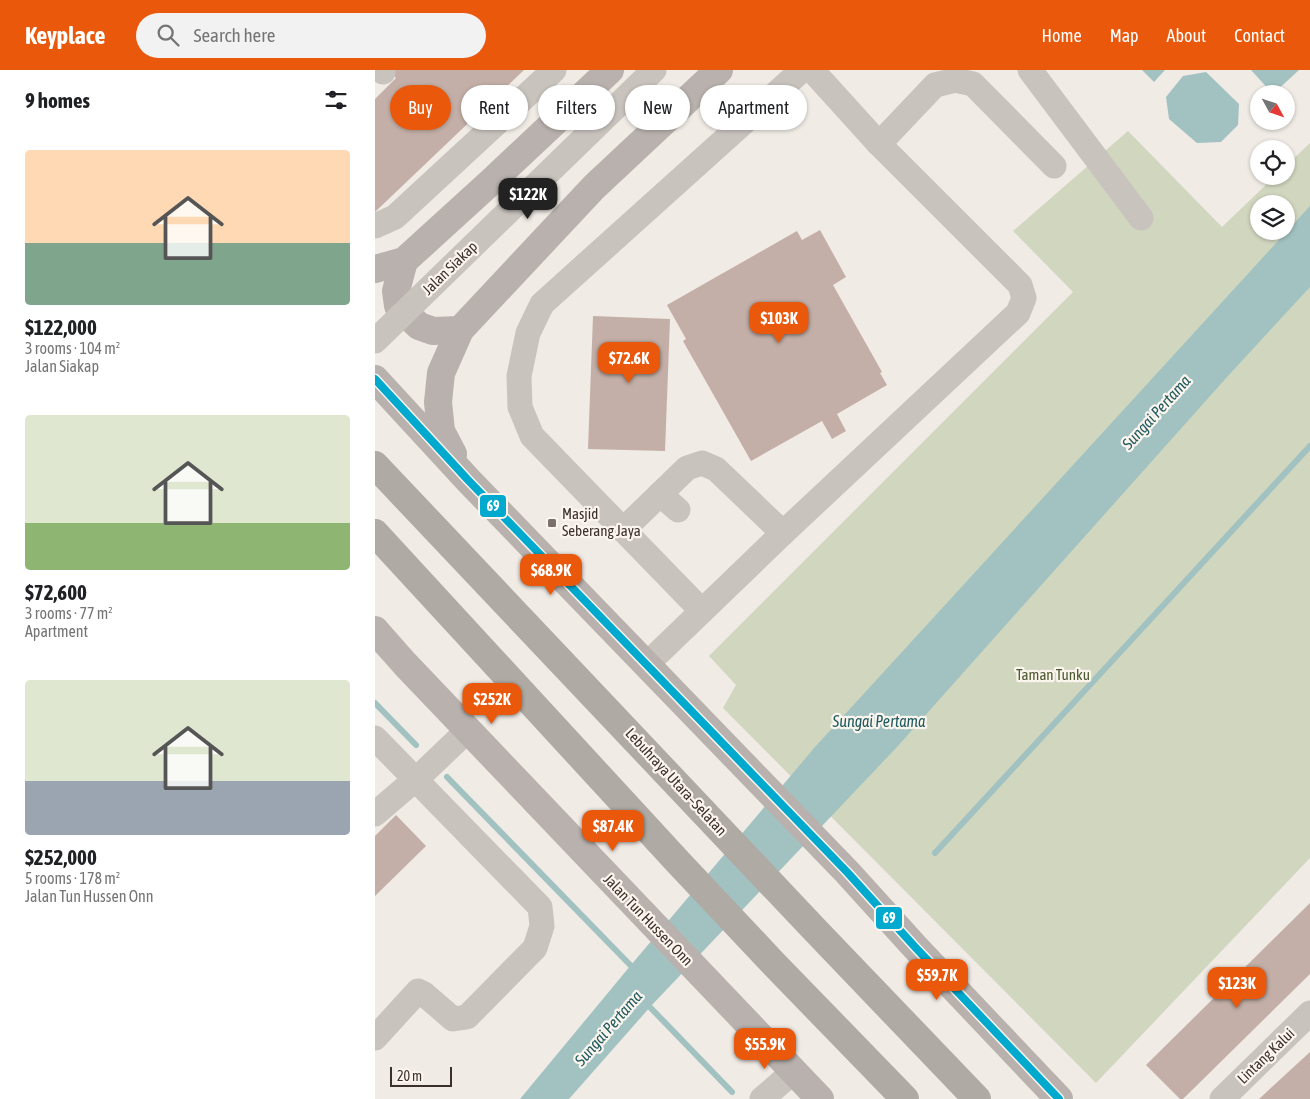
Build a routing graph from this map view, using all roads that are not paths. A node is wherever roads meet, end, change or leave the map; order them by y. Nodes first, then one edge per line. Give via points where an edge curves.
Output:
1 (555, 70) edge
2 (610, 70) edge
3 (653, 70) edge
4 (719, 70) edge
5 (802, 70) edge
6 (812, 70) edge
7 (1030, 70) edge
8 (879, 144) junction
9 (1055, 166) dead end
10 (1141, 218) dead end
11 (375, 226) edge
12 (404, 261) junction
13 (375, 269) edge
14 (459, 330) junction
15 (375, 340) edge
16 (375, 379) edge
17 (375, 465) edge
18 (468, 480) junction
19 (623, 530) junction
20 (375, 533) edge
21 (783, 533) junction
22 (702, 611) junction
23 (375, 630) edge
24 (647, 664) junction
25 (468, 730) junction
26 (375, 738) edge
27 (415, 779) junction
28 (375, 814) edge
29 (1310, 1013) edge
30 (375, 1038) edge
31 (793, 1071) junction
32 (762, 1099) edge
33 (820, 1099) edge
34 (905, 1099) edge
35 (977, 1099) edge
36 (1059, 1099) edge
37 (1222, 1099) edge

1 - 11 street via 395,216
2 - 12 main road
3 - 15 street, Jalan Siakap, bridge
4 - 14 main road via 594,187
5 - 19 street via 542,304 528,334 519,376 520,407 533,436
6 - 8 street
7 - 10 street
8 - 9 street via 935,85 955,80 973,84
8 - 21 street via 1019,285 1024,298 1017,313
12 - 13 main road
12 - 14 main road via 396,291 399,306 419,326 433,331
14 - 18 main road via 441,373 438,402 441,431
16 - 18 main road
17 - 35 highway, Lebuhraya Utara–Selatan
18 - 24 main road
19 - 21 street via 669,502 687,468 702,463 716,469
19 - 22 street
20 - 34 highway via 678,862
21 - 22 street
22 - 24 street
23 - 25 main road, Jalan Tun Hussen Onn
24 - 36 main road
25 - 27 street
25 - 31 main road, Jalan Tun Hussen Onn
26 - 27 street
27 - 28 street
27 - 30 street via 540,906 542,926 535,948 467,1018 453,1019 418,991
29 - 37 street, Lintang Kalui
31 - 32 street
31 - 33 main road, Jalan Tun Hussen Onn

